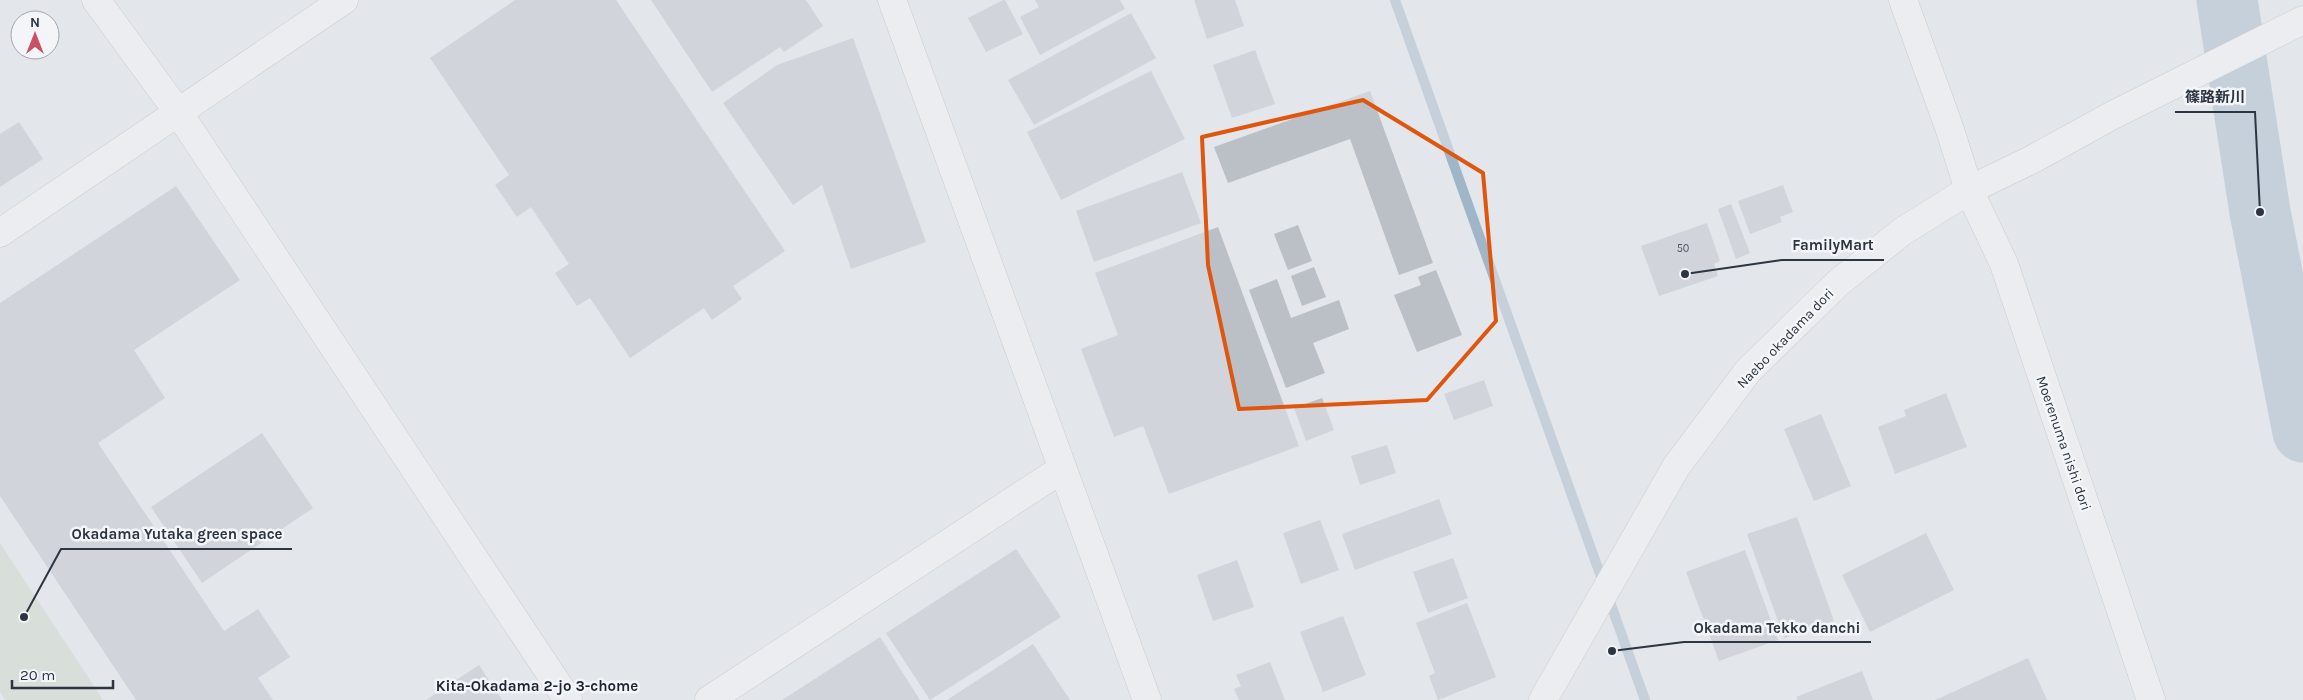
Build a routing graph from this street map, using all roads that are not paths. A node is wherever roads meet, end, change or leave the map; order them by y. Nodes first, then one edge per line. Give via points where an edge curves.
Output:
1 (96, 0) edge
2 (344, 0) edge
3 (892, 0) edge
4 (1903, 0) edge
5 (2300, 21) edge
6 (178, 112) junction
7 (1969, 190) junction
8 (0, 233) edge
9 (1062, 470) junction
10 (568, 700) edge
11 (709, 700) edge
12 (1147, 700) edge
13 (1543, 700) edge
14 (2151, 700) edge

1 - 6 street
2 - 6 street
3 - 9 street
4 - 7 street
5 - 7 street, Naebo okadama dori
6 - 8 street
6 - 10 street
7 - 13 street, Naebo okadama dori via 1903,231 1838,283 1748,371 1676,467
7 - 14 street, Moerenuma nishi dori via 2004,264
9 - 11 street
9 - 12 street

